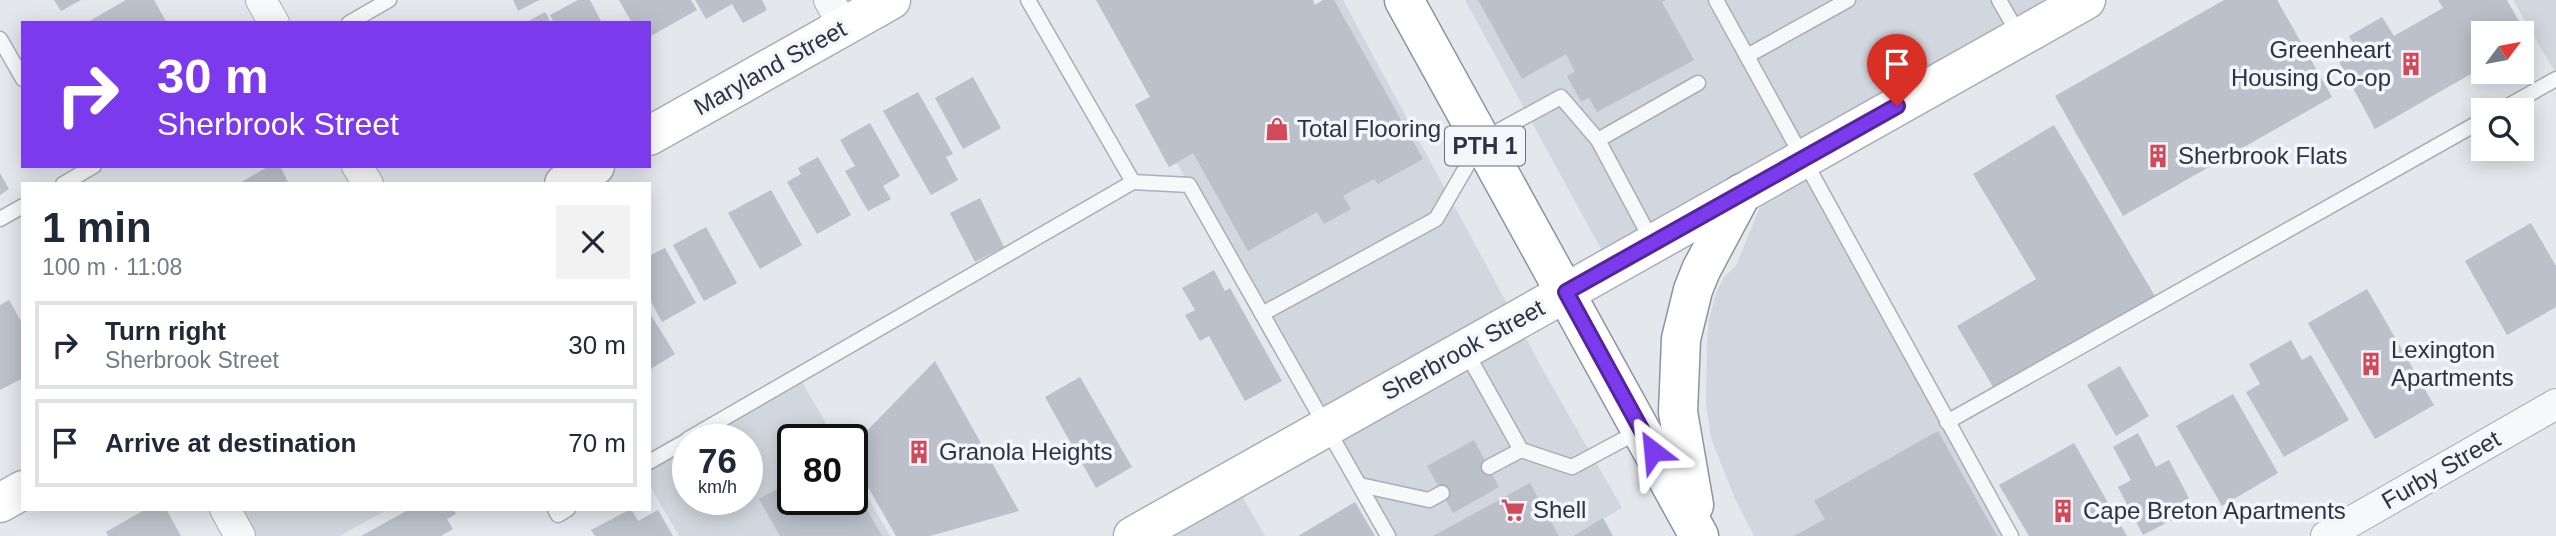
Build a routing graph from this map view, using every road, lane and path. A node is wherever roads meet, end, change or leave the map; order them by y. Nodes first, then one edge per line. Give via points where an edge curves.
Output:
1 (261, 0) edge
2 (389, 0) edge
3 (891, 0) edge
4 (1028, 0) edge
5 (1404, 0) edge
6 (1716, 0) edge
7 (1848, 0) edge
8 (1999, 0) edge
9 (2086, 0) edge
10 (836, 13) edge
11 (273, 21) edge
12 (352, 21) edge
13 (2020, 38) junction
14 (0, 39) edge
15 (1747, 56) junction
16 (21, 76) edge
17 (2556, 79) edge
18 (1698, 83) dead end
19 (2522, 98) edge
20 (2471, 127) edge
21 (651, 135) edge
22 (1482, 140) junction
23 (1598, 140) junction
24 (1803, 160) junction
25 (592, 168) edge
26 (568, 182) edge
27 (1133, 182) junction
28 (1742, 193) junction
29 (21, 207) edge
30 (0, 219) edge
31 (1653, 243) junction
32 (1566, 292) junction
33 (1262, 314) junction
34 (1464, 349) junction
35 (2556, 404) edge
36 (1947, 422) junction
37 (714, 424) edge
38 (1326, 426) junction
39 (1641, 430) junction
40 (672, 448) edge
41 (1521, 450) junction
42 (651, 461) edge
43 (1489, 467) dead end
44 (1360, 485) junction
45 (21, 491) edge
46 (1442, 493) dead end
47 (0, 503) edge
48 (226, 511) edge
49 (1699, 535) edge
50 (240, 536) edge
51 (1133, 536) edge
52 (1388, 536) edge
53 (2011, 536) edge
54 (2326, 536) edge

1 - 11 street
2 - 12 lane
3 - 10 main road, Maryland Street
4 - 27 lane
5 - 22 main road, PTH 1
6 - 15 lane
7 - 15 lane
8 - 13 lane
9 - 13 main road, Sherbrook Street
10 - 21 main road, Maryland Street
13 - 24 main road, Sherbrook Street
14 - 16 lane
15 - 24 lane
17 - 19 lane
18 - 23 lane
20 - 36 lane
22 - 23 lane via 1561,97
22 - 32 main road, PTH 1
22 - 33 lane via 1436,219
23 - 31 lane
24 - 28 main road, Sherbrook Street
24 - 36 lane
25 - 26 main road
27 - 33 lane via 1189,185
27 - 37 lane
28 - 31 main road, Sherbrook Street
28 - 49 main road via 1701,271 1681,339 1678,412
29 - 30 lane
31 - 32 main road, Sherbrook Street
32 - 34 main road, Sherbrook Street
32 - 39 main road, PTH 1
33 - 38 lane
34 - 38 main road, Sherbrook Street
34 - 41 lane
35 - 54 street, Furby Street
36 - 53 lane
38 - 44 lane
38 - 51 main road, Sherbrook Street
39 - 41 lane via 1572,467
39 - 49 main road, PTH 1
40 - 42 lane
41 - 43 lane
44 - 46 lane via 1429,500
44 - 52 lane
45 - 47 main road
48 - 50 street

